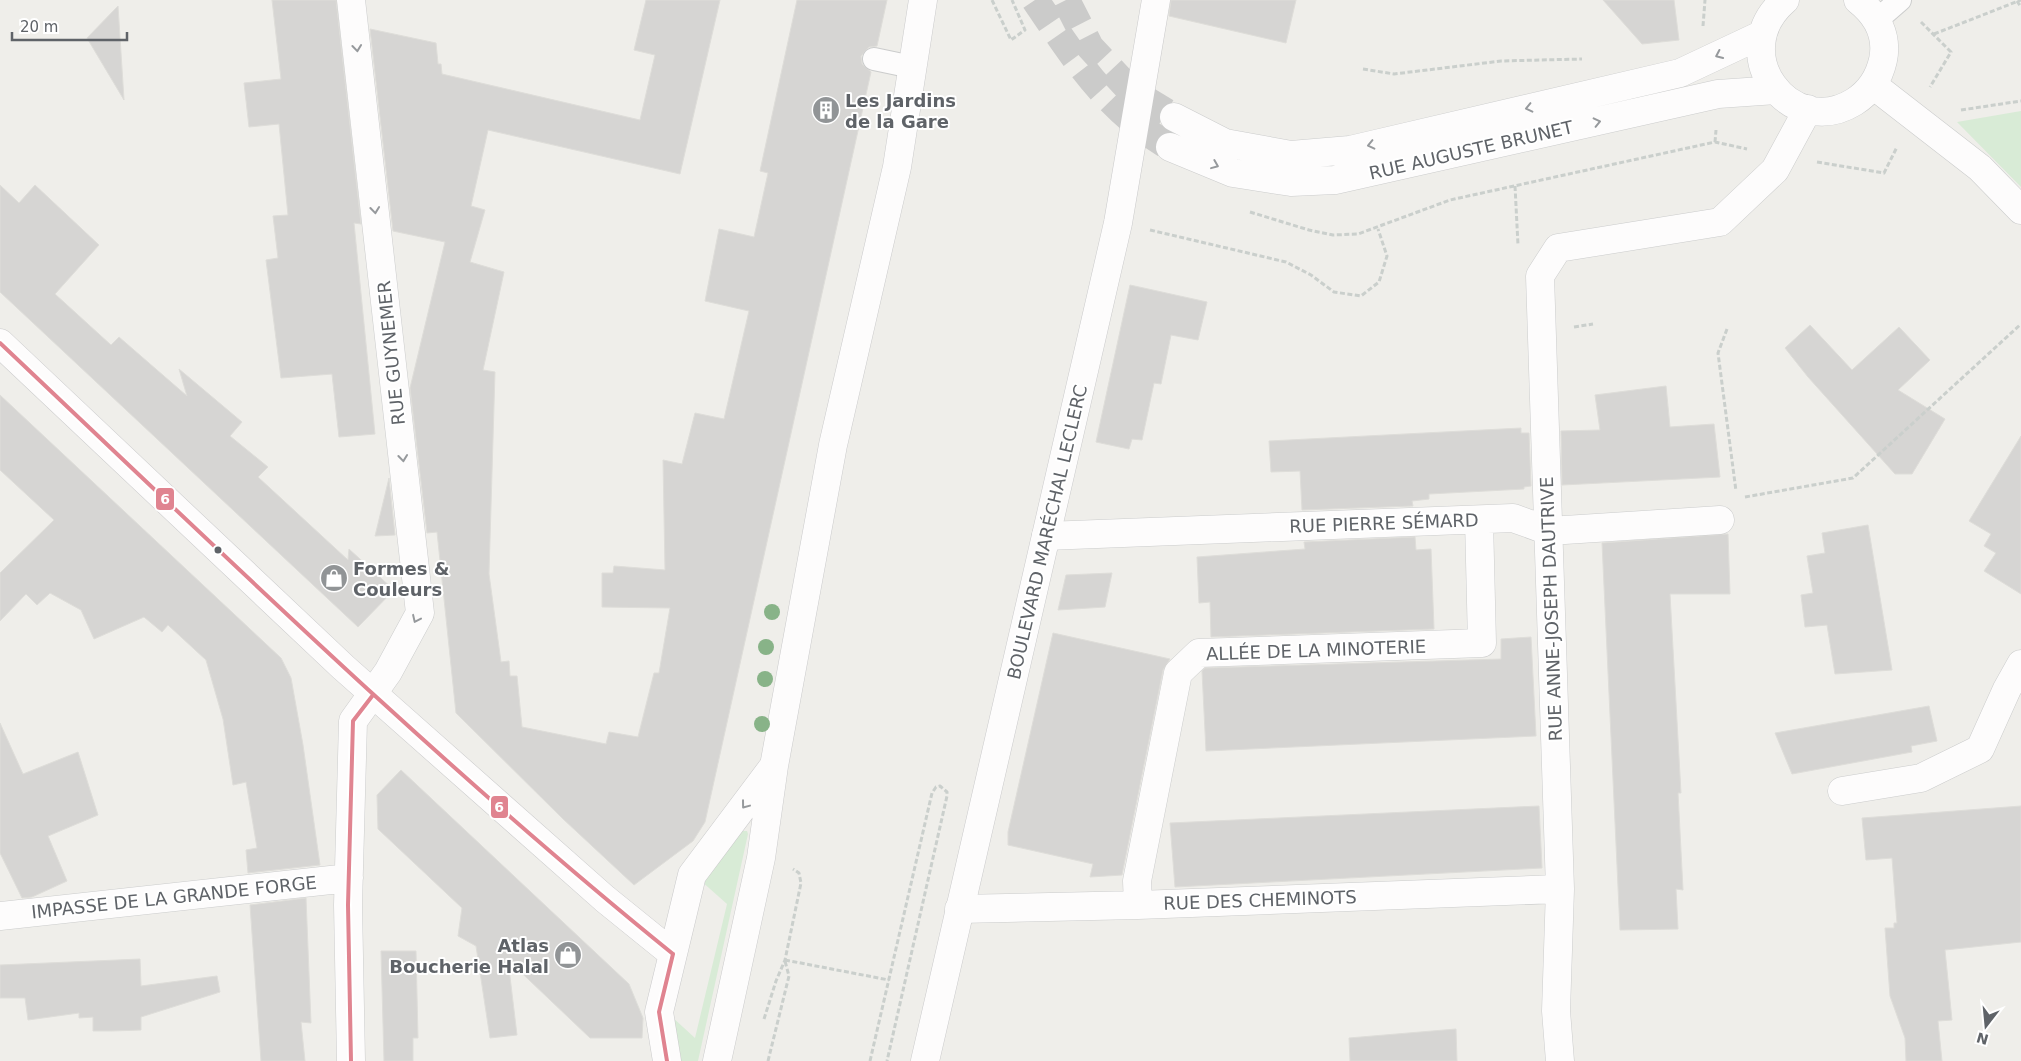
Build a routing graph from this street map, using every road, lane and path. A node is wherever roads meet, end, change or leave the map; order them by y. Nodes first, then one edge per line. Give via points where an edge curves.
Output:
1 (351, 0) edge
2 (923, 0) edge
3 (992, 0) edge
4 (1012, 0) edge
5 (1156, 0) edge
6 (1706, 0) edge
7 (1858, 0) edge
8 (1899, 0) edge
9 (2018, 1) edge
10 (2021, 7) edge
11 (1770, 13) edge
12 (1877, 20) junction
13 (1703, 33) dead end
14 (1934, 34) junction
15 (874, 59) dead end
16 (912, 67) junction
17 (1873, 85) junction
18 (1776, 90) junction
19 (2021, 101) edge
20 (1808, 109) junction
21 (1174, 117) tunnel mouth
22 (1911, 117) junction
23 (1170, 147) tunnel mouth
24 (1782, 156) junction
25 (1243, 210) dead end
26 (2021, 210) edge
27 (1118, 223) junction
28 (1378, 229) junction
29 (2021, 324) edge
30 (1727, 329) dead end
31 (0, 343) edge
32 (1479, 520) junction
33 (1720, 520) dead end
34 (1549, 531) junction
35 (1046, 536) junction
36 (2021, 664) edge
37 (373, 695) junction
38 (774, 766) junction
39 (1842, 790) dead end
40 (790, 866) dead end
41 (349, 878) junction
42 (1560, 889) junction
43 (1138, 905) junction
44 (959, 909) junction
45 (0, 916) edge
46 (673, 954) junction
47 (785, 960) junction
48 (889, 980) junction
49 (761, 1028) dead end
50 (351, 1061) edge
51 (667, 1061) edge
52 (717, 1061) edge
53 (768, 1061) edge
54 (870, 1061) edge
55 (887, 1061) edge
56 (925, 1061) edge
57 (1560, 1061) edge

1 -> 37 street, RUE GUYNEMER via 420,613
2 - 16 street
3 - 4 path via 1011,40 1025,30
5 - 27 street, BOULEVARD MARÉCHAL LECLERC
6 - 13 path
7 - 12 street
8 - 12 lane
8 - 14 path
9 - 10 path
9 - 14 path
11 - 18 street via 1761,48 1762,64
11 -> 21 street, RUE AUGUSTE BRUNET via 1680,72 1350,150 1291,155 1225,143
12 - 17 street via 1883,36 1884,54 1881,70
14 - 22 path via 1952,52
15 - 16 lane
16 - 38 street via 896,168 834,445
17 - 20 street via 1863,96 1837,110
17 - 22 street
18 - 20 street via 1787,100
23 -> 18 street, RUE AUGUSTE BRUNET via 1234,173 1292,182 1335,180 1718,94
19 - 22 path
20 - 24 street, RUE ANNE-JOSEPH DAUTRIVE
22 - 24 path via 1884,173
22 - 26 street via 1980,168
24 - 28 path via 1715,142 1450,200
24 - 34 street, RUE ANNE-JOSEPH DAUTRIVE via 1775,170 1720,222 1558,248 1540,276
25 - 28 path via 1333,235
27 - 28 path via 1286,262 1334,292 1361,296 1379,282 1387,256
27 - 35 street, BOULEVARD MARÉCHAL LECLERC
29 - 30 path via 1853,478 1737,499 1718,353
31 - 37 street
32 - 34 street, RUE PIERRE SÉMARD via 1513,518
32 - 35 street, RUE PIERRE SÉMARD
32 - 43 street, ALLÉE DE LA MINOTERIE via 1482,643 1199,653 1178,673 1137,881
33 - 34 street, RUE PIERRE SÉMARD
34 - 42 street, RUE ANNE-JOSEPH DAUTRIVE
35 - 44 street, BOULEVARD MARÉCHAL LECLERC
36 - 39 street via 1980,749 1922,778
37 - 41 street, RUE GUYNEMER via 353,721
37 - 46 street
38 -> 46 street via 692,876
38 - 52 street via 761,858
40 - 47 path via 799,873 801,884
41 - 45 street, IMPASSE DE LA GRANDE FORGE
41 - 50 street, RUE GUYNEMER
42 - 43 street, RUE DES CHEMINOTS
42 - 57 street, RUE ANNE-JOSEPH DAUTRIVE via 1556,1011
43 - 44 street, RUE DES CHEMINOTS
44 - 56 street, BOULEVARD MARÉCHAL LECLERC
46 - 51 street via 659,1012
47 - 48 path
47 - 49 path
47 - 53 path via 789,976
48 - 54 path
48 - 55 path via 932,792 940,786 948,792

